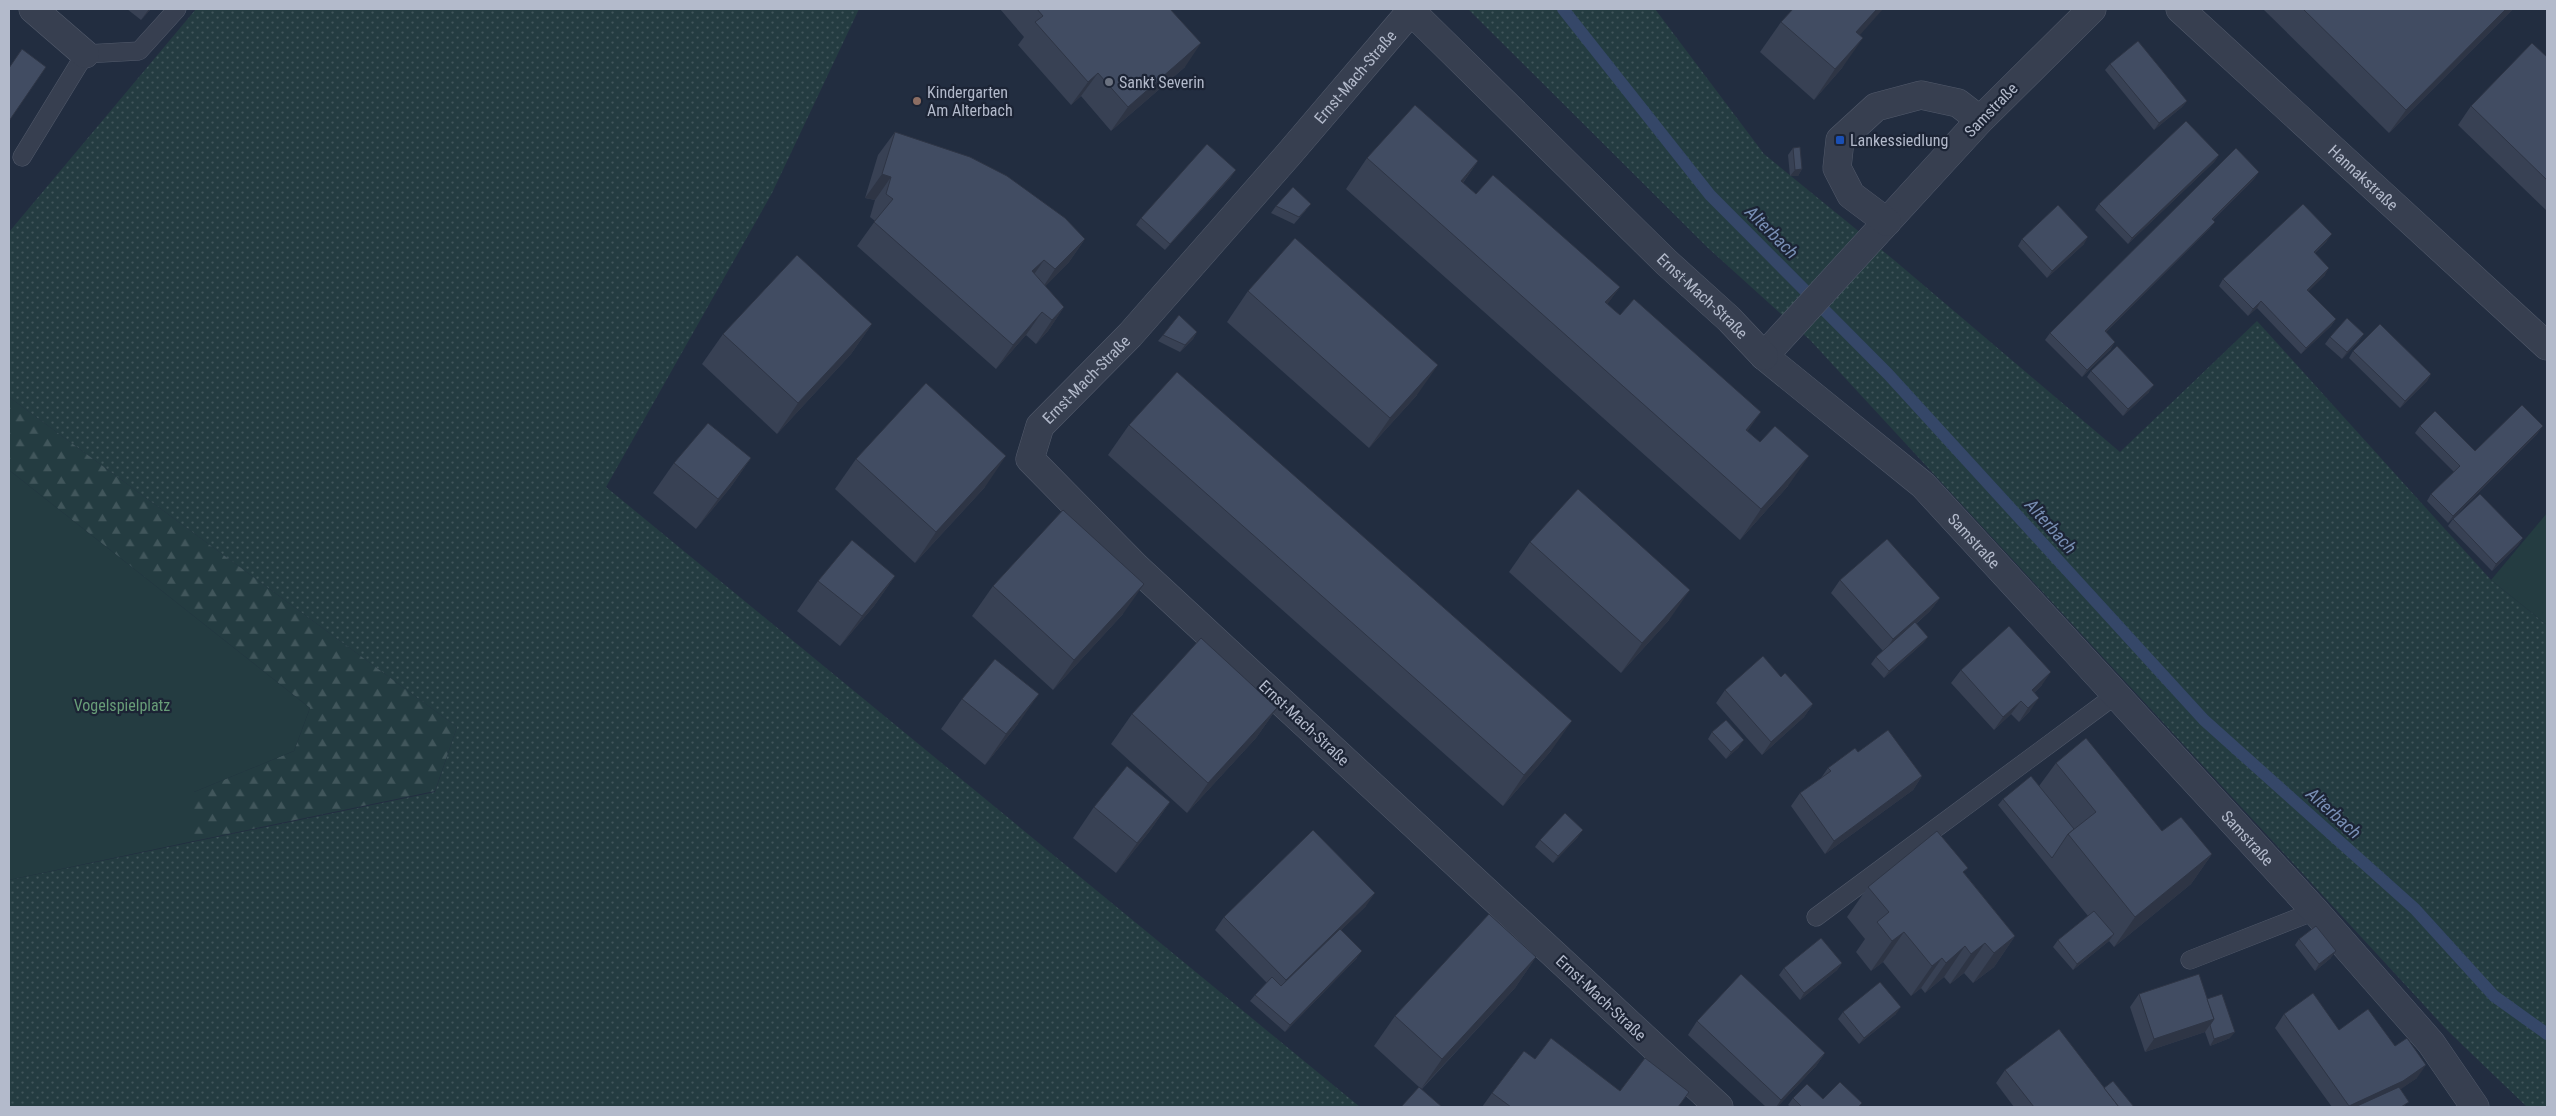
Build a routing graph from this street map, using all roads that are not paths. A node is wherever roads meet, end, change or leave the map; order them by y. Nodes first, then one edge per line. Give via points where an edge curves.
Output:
1 (33, 9) edge
2 (177, 9) edge
3 (2092, 9) edge
4 (2180, 9) edge
5 (85, 54) junction
6 (1980, 120) junction
7 (22, 157) dead end
8 (1887, 222) junction
9 (2547, 346) edge
10 (1764, 356) junction
11 (2117, 694) junction
12 (2315, 911) junction
13 (1816, 917) dead end
14 (2190, 960) dead end
15 (1719, 1107) edge
16 (2475, 1107) edge

1 - 5 street
2 - 5 lane via 139,51
3 - 6 street, Samstraße
4 - 9 street, Hannakstraße
5 - 7 lane
6 - 8 street, Samstraße
6 - 8 street via 1958,103 1921,95 1876,107 1840,140 1837,168 1851,195
8 - 10 street, Samstraße
10 - 11 street, Samstraße via 1923,485
10 - 15 street, Ernst-Mach-Straße via 1411,11 1130,335 1040,426 1030,459 1143,574
11 - 12 street, Samstraße
11 - 13 lane
12 - 14 lane
12 - 16 street, Samstraße via 2431,1043

